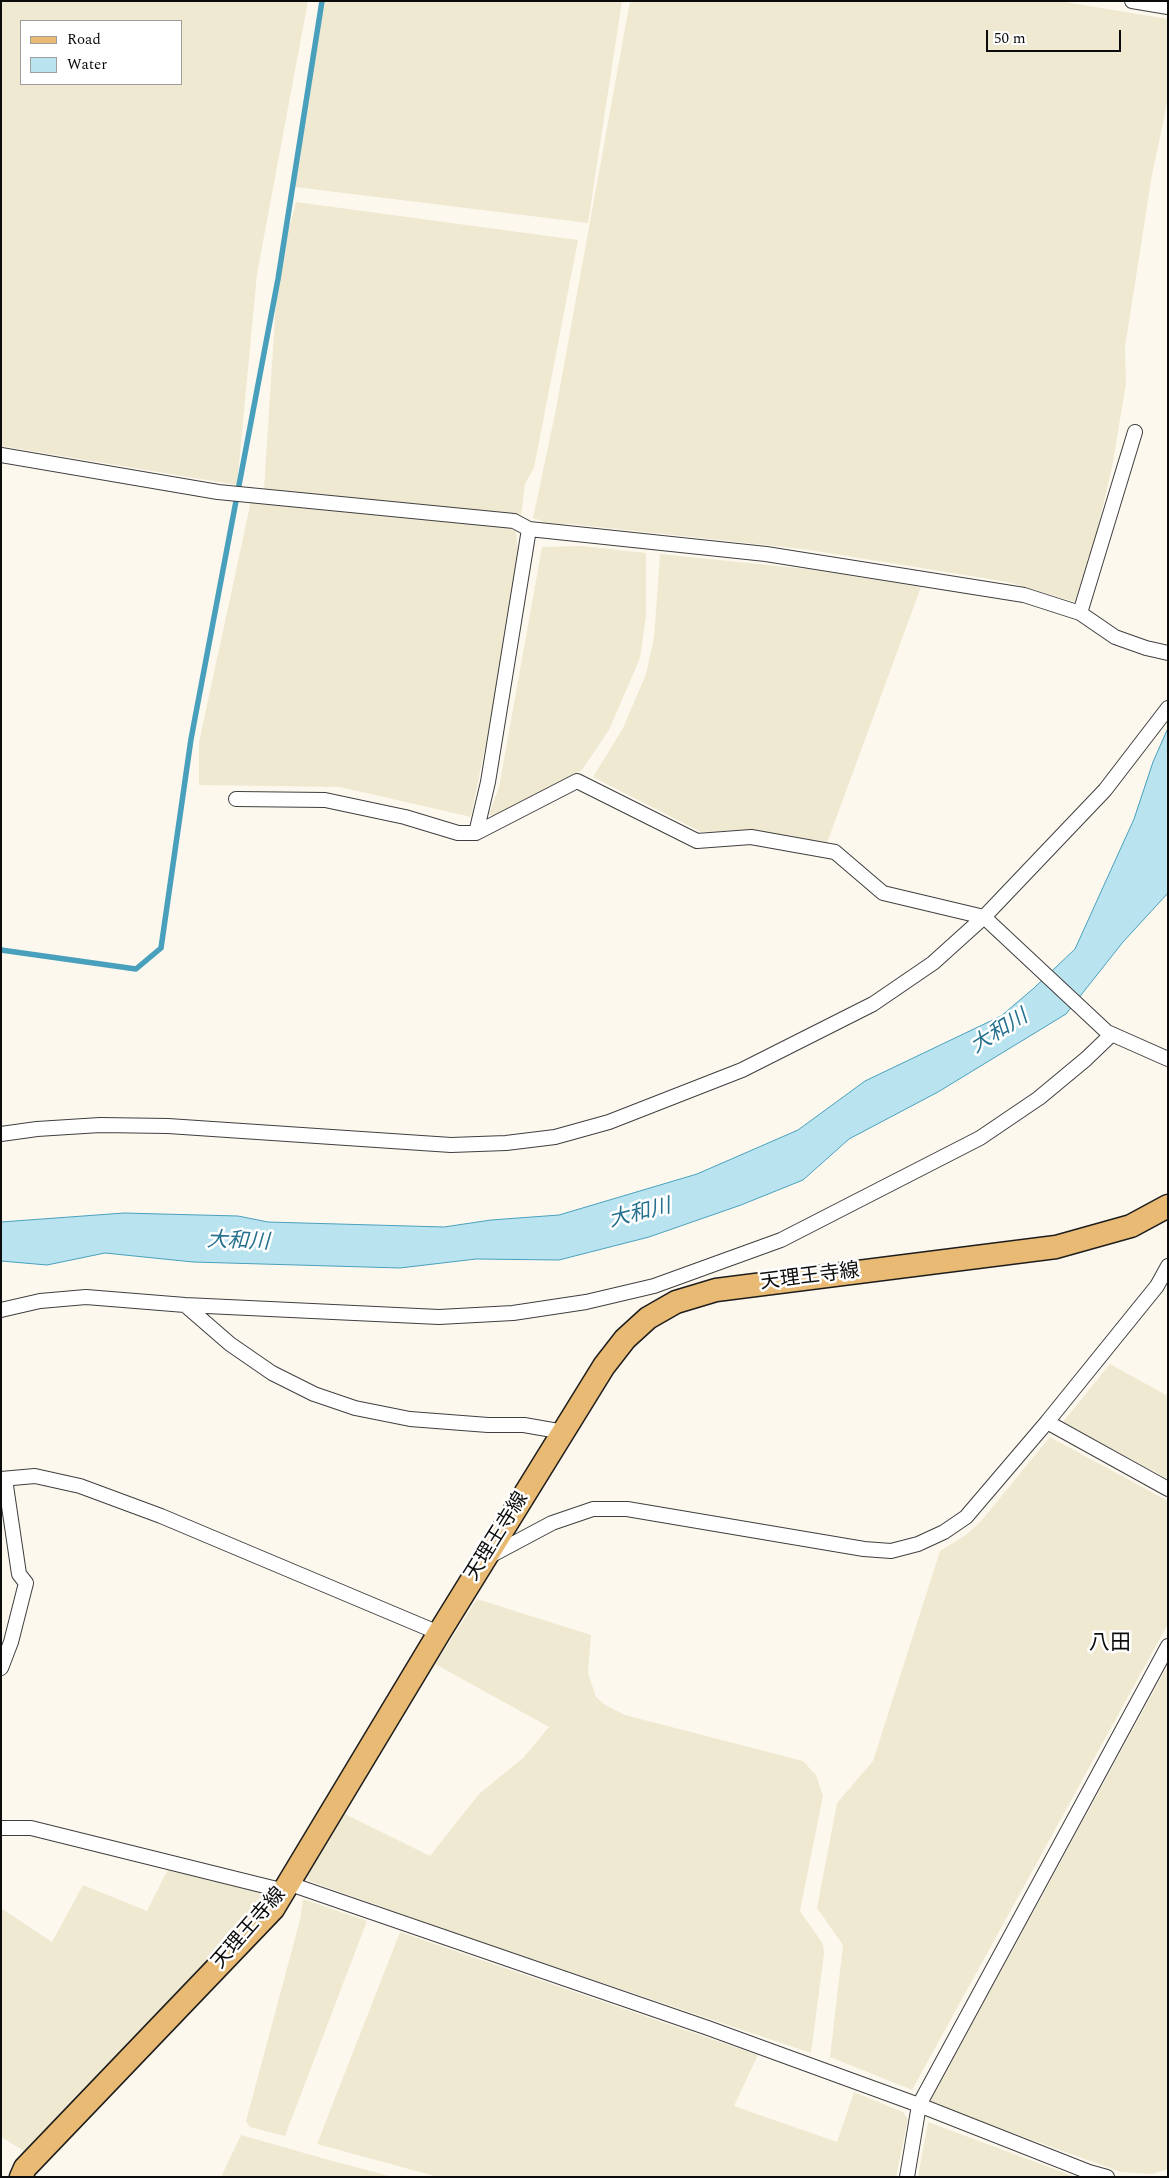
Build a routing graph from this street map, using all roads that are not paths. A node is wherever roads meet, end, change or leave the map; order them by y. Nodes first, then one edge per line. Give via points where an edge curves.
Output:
1 (1132, 1) edge
2 (1168, 7) edge
3 (1135, 432) dead end
4 (1, 454) edge
5 (529, 529) junction
6 (1080, 613) junction
7 (1168, 653) edge
8 (1168, 708) edge
9 (236, 799) dead end
10 (476, 833) junction
11 (986, 919) junction
12 (1109, 1033) junction
13 (1168, 1060) edge
14 (1, 1134) edge
15 (1168, 1206) edge
16 (1168, 1266) edge
17 (185, 1305) junction
18 (1, 1310) edge
19 (1047, 1422) junction
20 (564, 1432) junction
21 (3, 1479) edge
22 (1168, 1489) edge
23 (485, 1558) junction
24 (439, 1633) junction
25 (1168, 1646) edge
26 (1, 1668) edge
27 (1, 1828) edge
28 (288, 1887) junction
29 (919, 2105) junction
30 (21, 2177) edge
31 (907, 2177) edge
32 (1107, 2177) edge

1 - 2 street
3 - 6 street
4 - 5 street via 218,492 514,521
5 - 6 street via 766,554 1024,595
5 - 10 street via 488,782
6 - 7 street via 1115,637
8 - 11 street via 1105,790
9 - 10 street via 325,800 405,817 458,833
10 - 11 street via 578,781 697,841 751,837 835,852 883,893
11 - 12 street
11 - 14 street via 933,963 873,1004 806,1038 742,1070 664,1101 609,1122 555,1137 451,1145 168,1126 91,1126
12 - 13 street
12 - 17 street via 1086,1059 1039,1098 980,1138 781,1240 654,1286 586,1302 513,1313 448,1316
15 - 20 main road, 天理王寺線 via 1131,1226 1056,1247 716,1290 676,1302 648,1318 625,1339 604,1366
16 - 19 street via 1157,1286
17 - 18 street via 86,1297 40,1301
17 - 20 street via 230,1344 272,1373 314,1394 355,1408 410,1419 524,1425
19 - 22 street
19 - 23 street via 966,1517 918,1544 891,1551 627,1509 593,1509 552,1523
20 - 23 main road, 天理王寺線
21 - 24 street via 35,1476 80,1486 162,1516
21 - 26 street via 19,1574 26,1583
23 - 24 main road, 天理王寺線
24 - 28 main road, 天理王寺線
25 - 29 street
27 - 28 street via 31,1828
28 - 29 street via 708,2028
28 - 30 main road, 天理王寺線 via 273,1909 25,2168
29 - 31 street
29 - 32 street

